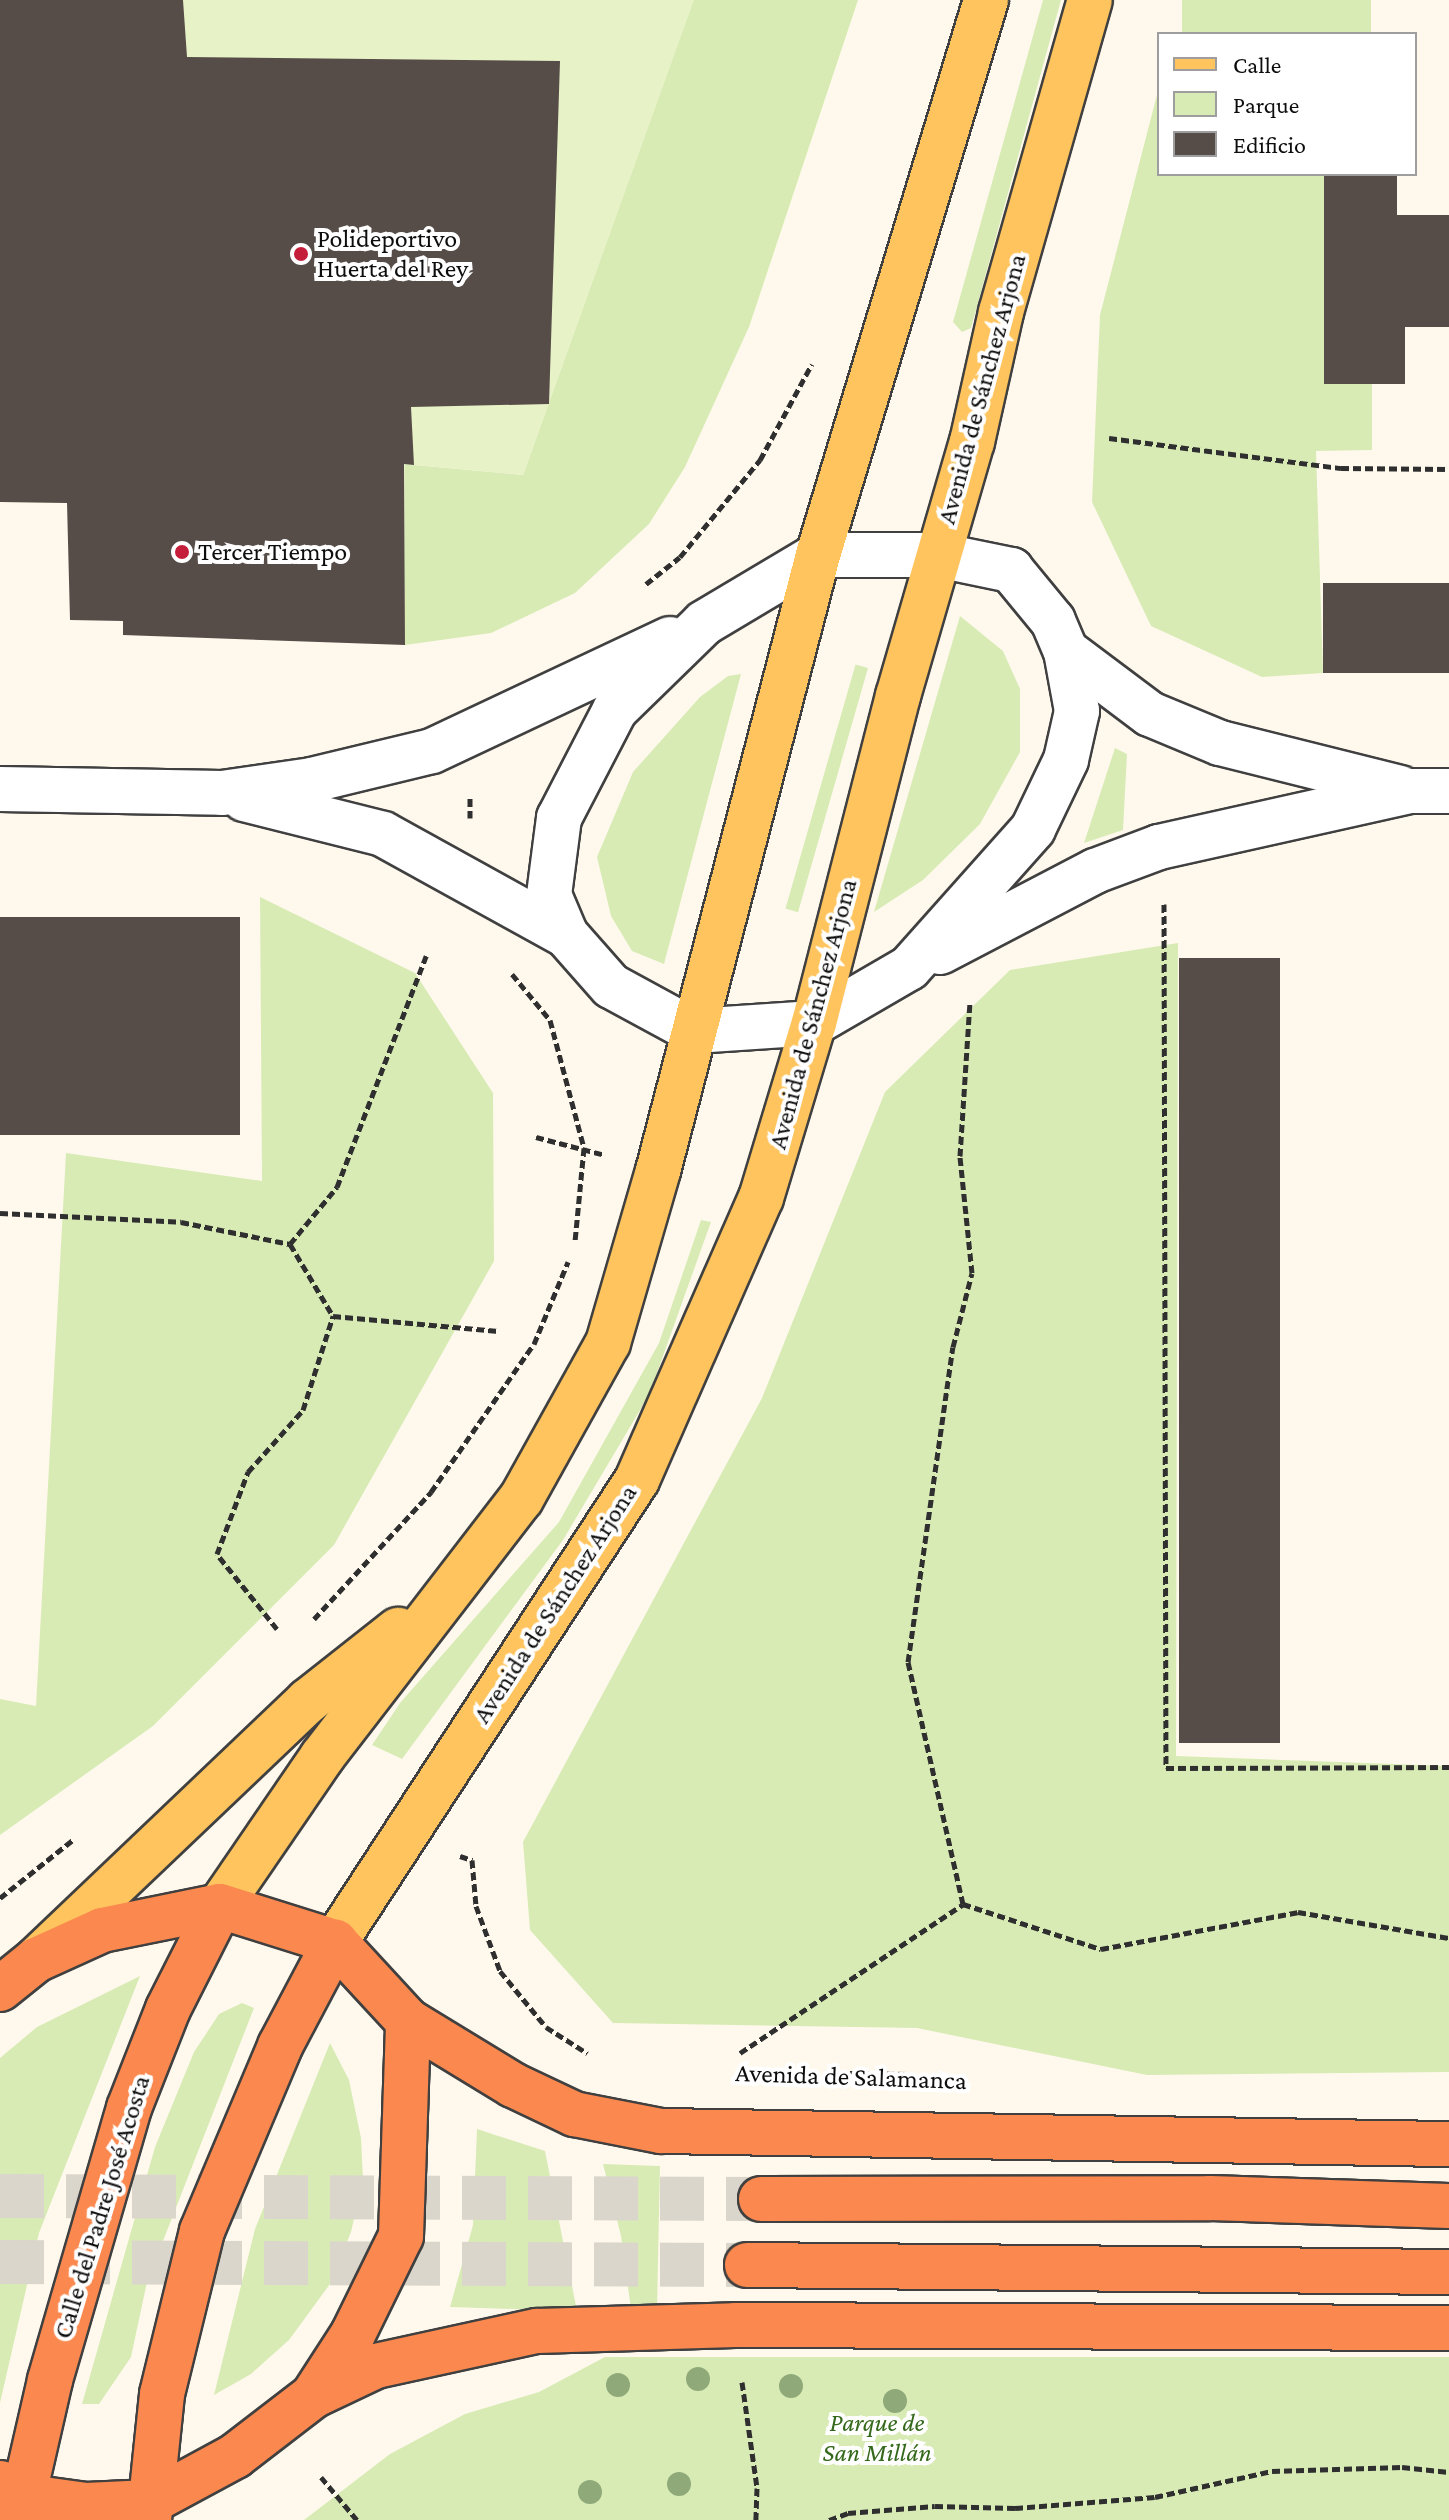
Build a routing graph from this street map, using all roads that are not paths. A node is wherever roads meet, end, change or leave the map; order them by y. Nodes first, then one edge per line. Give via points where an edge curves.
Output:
1 (986, 0) edge
2 (1090, 0) edge
3 (818, 555) junction
4 (938, 555) junction
5 (704, 623) junction
6 (1066, 651) junction
7 (0, 789) edge
8 (1430, 791) edge
9 (222, 793) junction
10 (566, 935) junction
11 (909, 968) junction
12 (814, 1023) junction
13 (694, 1031) junction
14 (444, 1594) junction
15 (220, 1906) junction
16 (335, 1942) junction
17 (36, 1960) junction
18 (0, 1989) edge
19 (408, 2021) junction
20 (1449, 2144) edge
21 (761, 2199) tunnel mouth
22 (1449, 2206) edge
23 (747, 2265) tunnel mouth
24 (1449, 2272) edge
25 (1449, 2328) edge
26 (313, 2396) junction
27 (13, 2500) edge
28 (149, 2511) edge

1 - 3 main road
2 - 4 main road, Avenida de Sánchez Arjona
3 - 4 street
3 - 5 street
3 - 13 main road
4 - 6 street via 1011,570 1053,621
4 - 12 main road, Avenida de Sánchez Arjona
5 - 9 street via 432,751 312,780
5 - 10 street via 615,710 559,818 549,895
6 - 8 street via 1150,714 1220,743
6 - 11 street via 1077,711 1066,760 1033,829
7 - 9 street
8 - 11 street via 1159,847 1095,871
9 - 10 street via 383,834 470,877
10 - 13 street via 611,986
11 - 12 street
12 - 13 street
12 - 16 main road, Avenida de Sánchez Arjona via 761,1198 637,1480
13 - 14 main road via 608,1343 521,1499
14 - 15 main road via 322,1757
14 - 17 main road via 308,1701
15 - 16 highway
15 - 17 highway via 102,1930
15 - 27 highway, Calle del Padre José Acosta via 168,2009 129,2108
16 - 19 highway
16 - 28 highway via 280,2046 202,2231 162,2394
17 - 18 highway
19 - 20 highway via 513,2085 574,2114 661,2131
19 - 26 highway via 401,2236 353,2334
21 - 22 highway via 1210,2198
23 - 24 highway
25 - 26 highway via 735,2325 537,2331 376,2366
26 - 28 highway via 235,2456
27 - 28 highway

